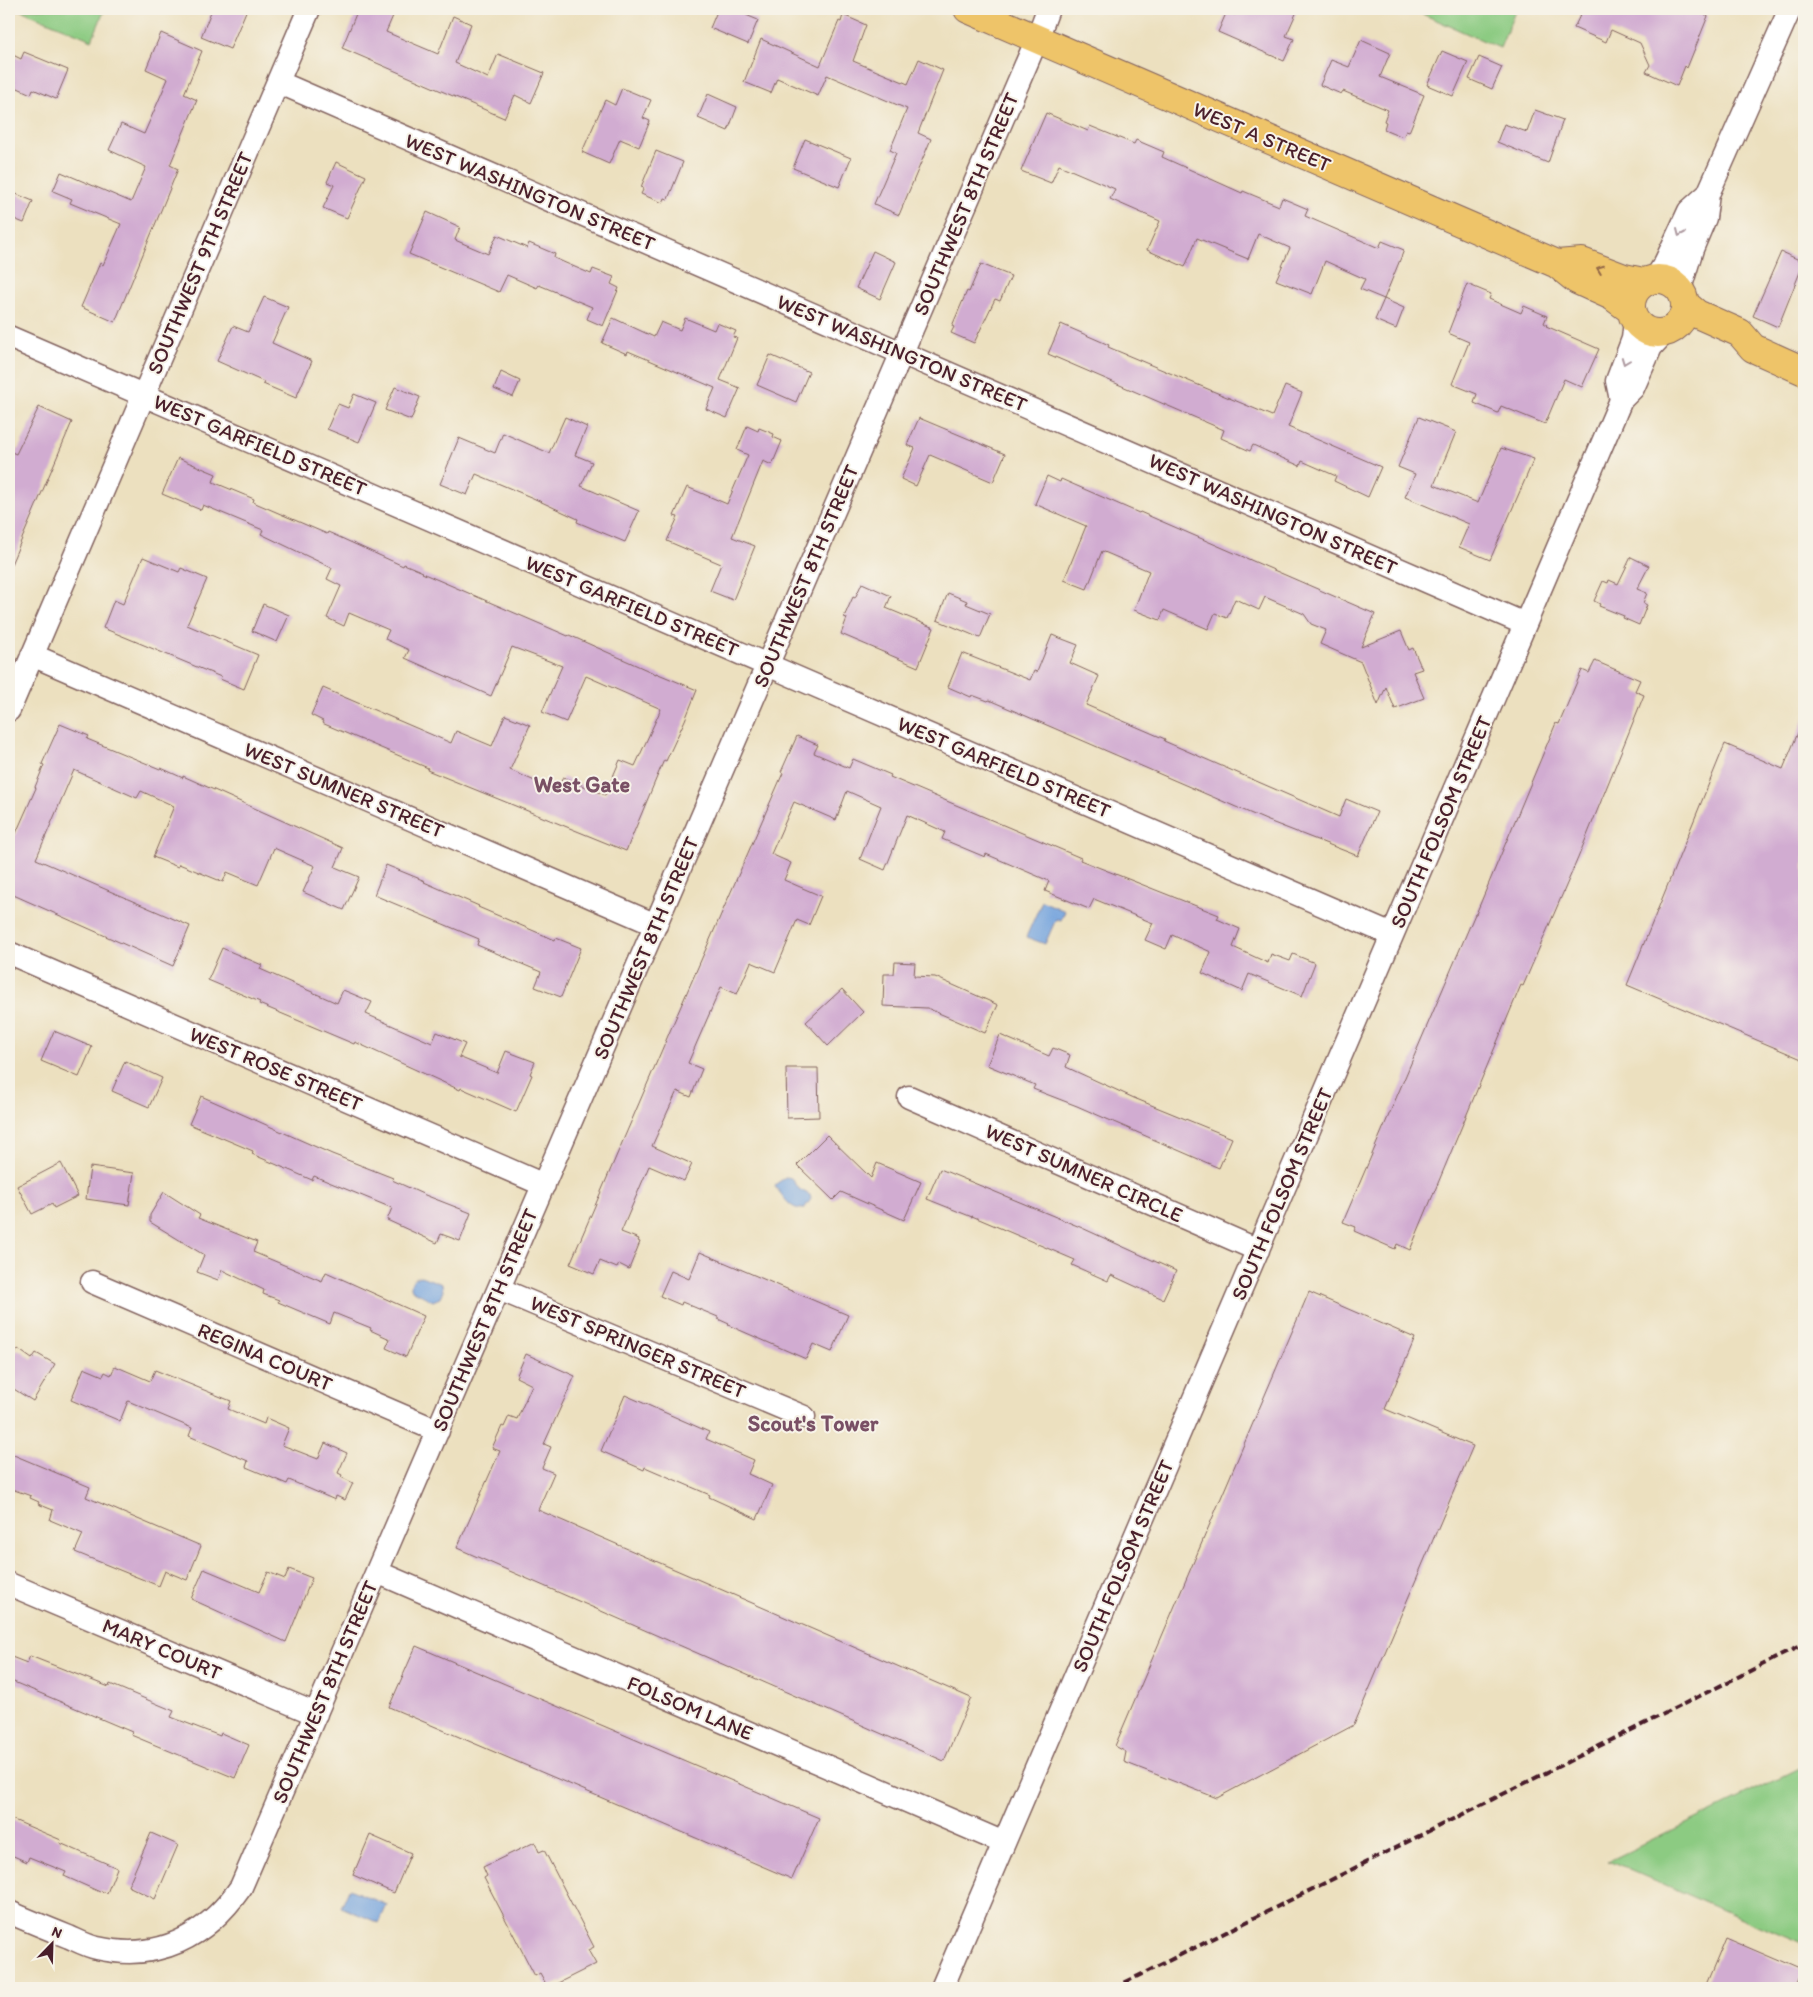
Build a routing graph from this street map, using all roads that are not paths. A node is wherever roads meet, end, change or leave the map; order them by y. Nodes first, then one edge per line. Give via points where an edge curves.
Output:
1 (309, 9) edge
2 (968, 9) edge
3 (1048, 9) edge
4 (1790, 9) edge
5 (1038, 39) junction
6 (278, 82) junction
7 (1557, 264) junction
8 (1667, 302) junction
9 (1633, 316) junction
10 (9, 337) edge
11 (902, 353) junction
12 (1804, 371) edge
13 (144, 395) junction
14 (1621, 400) junction
15 (1525, 624) junction
16 (32, 655) junction
17 (768, 665) junction
18 (9, 710) edge
19 (656, 925) junction
20 (1392, 935) junction
21 (9, 953) edge
22 (910, 1097) dead end
23 (544, 1185) junction
24 (1258, 1250) junction
25 (92, 1282) dead end
26 (499, 1289) junction
27 (804, 1417) dead end
28 (438, 1431) junction
29 (377, 1572) junction
30 (9, 1584) edge
31 (316, 1714) junction
32 (1004, 1843) junction
33 (9, 1912) edge
34 (942, 1988) edge

1 - 6 street, SOUTHWEST 9TH STREET
2 - 5 main road, WEST A STREET
3 - 5 street, SOUTHWEST 8TH STREET
4 - 8 street, SOUTH FOLSOM STREET via 1708,194 1705,218
5 - 7 main road, WEST A STREET
5 - 11 street, SOUTHWEST 8TH STREET
6 - 11 street, WEST WASHINGTON STREET
6 - 13 street, SOUTHWEST 9TH STREET
8 -> 7 main road, WEST A STREET via 1624,278 1582,262
7 - 9 main road, WEST A STREET via 1577,280 1612,296
8 - 9 main road, WEST A STREET via 1646,330
8 - 9 main road via 1634,292 1631,301
8 - 12 main road, WEST A STREET via 1740,333 1753,348
8 - 14 street, SOUTH FOLSOM STREET via 1633,388
9 -> 14 street, SOUTH FOLSOM STREET via 1633,339 1617,381
10 - 13 street, WEST GARFIELD STREET
11 - 15 street, WEST WASHINGTON STREET
11 - 17 street, SOUTHWEST 8TH STREET
13 - 16 street, SOUTHWEST 9TH STREET
13 - 17 street, WEST GARFIELD STREET
14 - 15 street, SOUTH FOLSOM STREET
15 - 20 street, SOUTH FOLSOM STREET
16 - 18 street, SOUTHWEST 9TH STREET
16 - 19 street, WEST SUMNER STREET
17 - 19 street, SOUTHWEST 8TH STREET
17 - 20 street, WEST GARFIELD STREET
19 - 23 street, SOUTHWEST 8TH STREET
20 - 24 street, SOUTH FOLSOM STREET
21 - 23 street, WEST ROSE STREET
22 - 24 street, WEST SUMNER CIRCLE
23 - 26 street, SOUTHWEST 8TH STREET
24 - 32 street, SOUTH FOLSOM STREET
25 - 28 street, REGINA COURT
26 - 27 street, WEST SPRINGER STREET
26 - 28 street, SOUTHWEST 8TH STREET
28 - 29 street, SOUTHWEST 8TH STREET
29 - 31 street, SOUTHWEST 8TH STREET
29 - 32 street, FOLSOM LANE
30 - 31 street, MARY COURT
31 - 33 street, SOUTHWEST 8TH STREET via 240,1887 209,1924 191,1936 172,1945 124,1952 96,1948
32 - 34 street, SOUTH FOLSOM STREET

